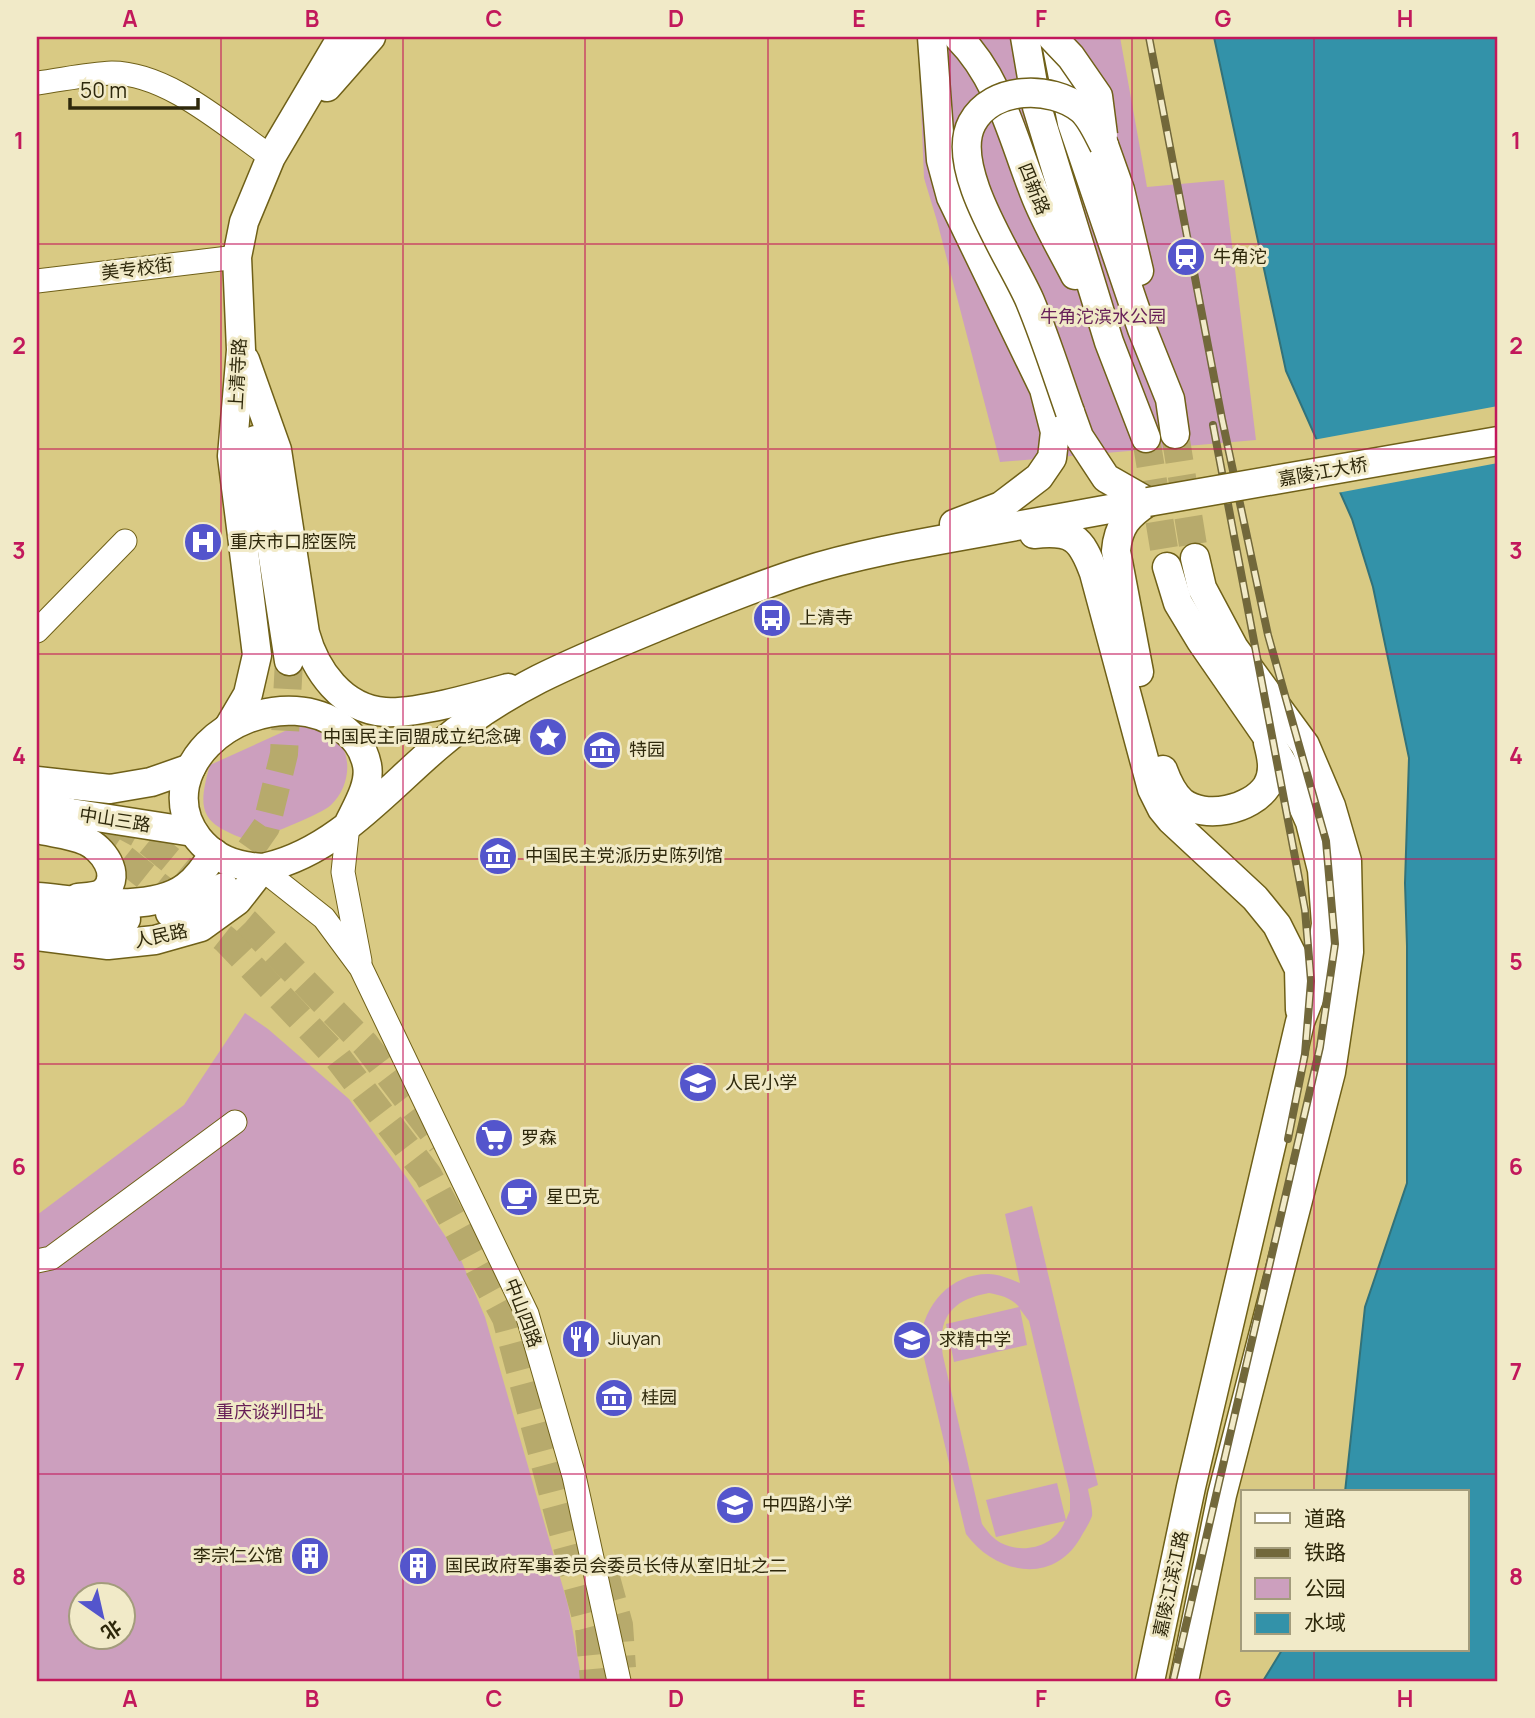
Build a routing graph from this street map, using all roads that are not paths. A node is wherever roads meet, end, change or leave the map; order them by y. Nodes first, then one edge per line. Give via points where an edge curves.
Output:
1 (342, 37) edge
2 (371, 37) edge
3 (932, 37) edge
4 (958, 37) edge
5 (1025, 37) edge
6 (1053, 37) edge
7 (37, 83) edge
8 (1104, 145) junction
9 (277, 148) junction
10 (237, 257) junction
11 (37, 281) edge
12 (1109, 342) junction
13 (242, 351) junction
14 (1170, 399) junction
15 (1175, 434) tunnel mouth
16 (1146, 438) tunnel mouth
17 (1498, 441) edge
18 (1136, 504) junction
19 (125, 541) dead end
20 (885, 550) junction
21 (1195, 558) tunnel mouth
22 (1167, 567) tunnel mouth
23 (37, 631) edge
24 (289, 660) tunnel mouth
25 (537, 680) junction
26 (228, 728) junction
27 (1266, 735) junction
28 (191, 768) junction
29 (37, 781) edge
30 (37, 805) edge
31 (348, 825) junction
32 (37, 830) edge
33 (193, 832) junction
34 (214, 853) junction
35 (262, 869) junction
36 (223, 887) tunnel mouth
37 (37, 897) edge
38 (72, 899) junction
39 (37, 917) edge
40 (37, 936) edge
41 (361, 968) junction
42 (1300, 1022) junction
43 (235, 1122) dead end
44 (37, 1261) edge
45 (620, 1681) edge
46 (1150, 1681) edge
47 (1184, 1681) edge

1 - 9 main road, 上清寺路
2 - 9 main road
3 - 20 main road via 941,160 951,197 1044,389 1055,432 1052,458 1039,477 1001,506
4 - 12 main road, 四新路 via 988,76 1035,195
5 - 12 main road via 1037,107
6 - 8 main road, bridge via 1098,96
6 - 14 main road via 1072,123
7 - 9 street via 112,74 155,80
8 - 14 main road
8 - 18 main road, bridge via 1082,110 1050,94 1021,93 991,103 972,123 967,150 974,188 1030,301 1079,437 1107,478
9 - 10 main road, 上清寺路 via 244,222
10 - 11 street, 美专校街
10 - 13 main road, 上清寺路
12 - 16 main road
13 - 24 main road
13 - 25 main road via 277,450 305,633 327,680 352,701 385,712 462,700
13 - 26 main road, 上清寺路 via 232,456 257,656 248,694
14 - 15 main road
17 - 18 main road, 嘉陵江大桥, bridge
18 - 20 main road, 嘉陵江大桥
18 - 27 main road via 1117,539 1117,563 1163,772 1181,802 1205,811 1244,804 1266,786 1272,774
19 - 23 street
20 - 25 main road via 720,601
20 - 42 main road via 1056,531 1076,539 1094,573 1156,799 1171,820 1255,898 1277,925 1299,969
21 - 47 main road, 嘉陵江滨江路 via 1202,588 1234,648 1305,745 1331,806 1348,861 1349,952 1331,1072 1222,1495
22 - 27 main road via 1178,603
25 - 31 main road via 442,742
26 - 28 main road via 201,750
26 - 31 main road via 262,714 294,711 329,718 356,738 368,767 364,792
27 - 42 main road via 1310,821 1322,870 1325,924 1320,963
28 - 29 main road, 中山三路 via 151,782 110,789
28 - 33 main road via 185,812
30 - 33 main road, 中山三路
31 - 35 main road via 297,858
31 - 41 street via 343,872
32 - 38 main road via 88,842 110,866 105,891
33 - 34 main road
34 - 35 main road via 232,864
34 - 38 main road via 198,876 173,894 140,902
35 - 40 main road, 人民路 via 237,901 201,927 155,940 108,945
35 - 41 street via 324,918
36 - 39 main road via 177,911 141,919
37 - 38 main road
41 - 45 street, 中山四路 via 527,1314 574,1476
42 - 46 main road, 嘉陵江滨江路
43 - 44 street via 51,1258

